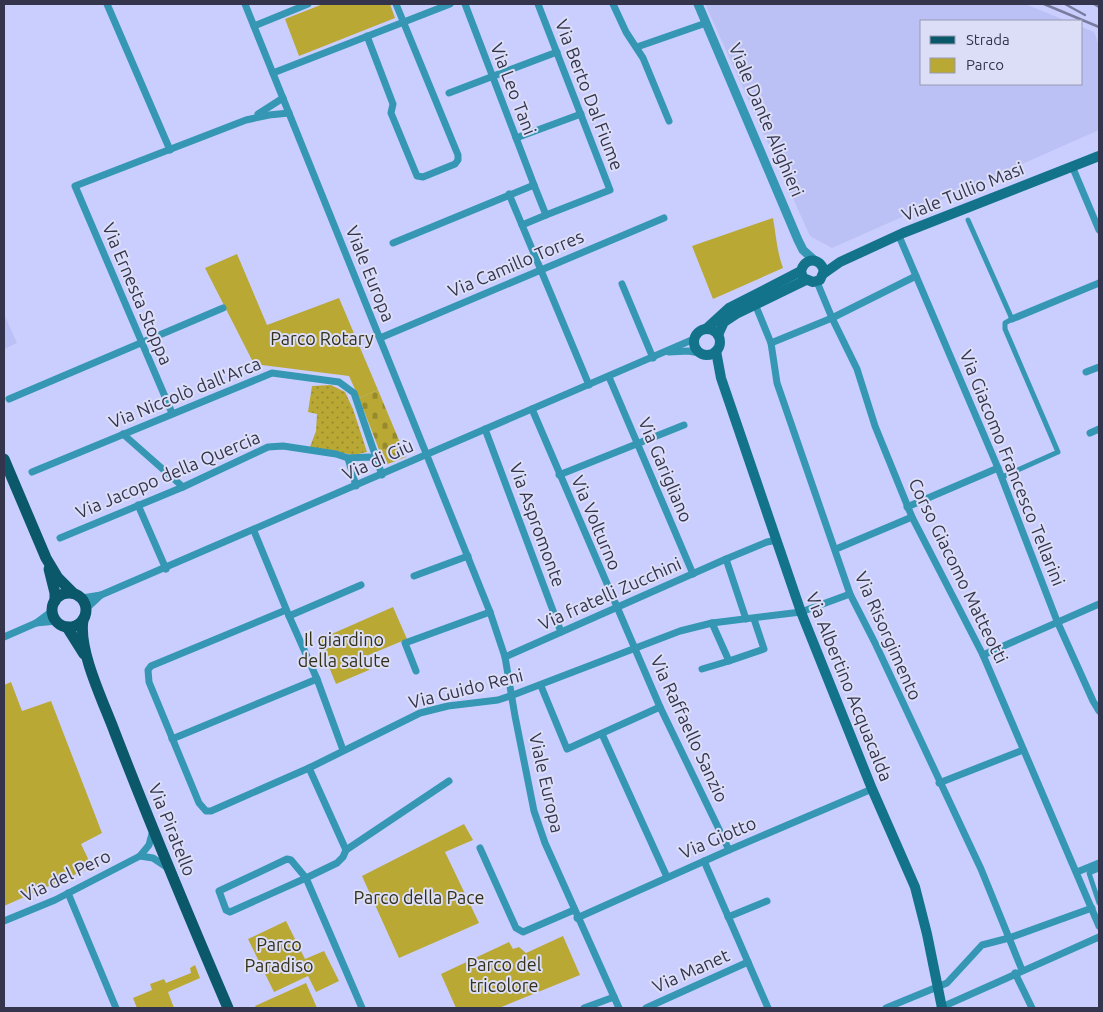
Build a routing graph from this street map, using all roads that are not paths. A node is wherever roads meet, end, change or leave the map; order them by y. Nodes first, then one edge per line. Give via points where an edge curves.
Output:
1 (107, 4) edge
2 (245, 4) edge
3 (308, 4) edge
4 (396, 4) edge
5 (450, 4) edge
6 (465, 4) edge
7 (538, 4) edge
8 (613, 4) edge
9 (698, 4) edge
10 (403, 22) junction
11 (706, 23) junction
12 (254, 26) junction
13 (366, 36) junction
14 (637, 47) junction
15 (557, 52) junction
16 (273, 73) junction
17 (492, 78) junction
18 (449, 94) dead end
19 (283, 98) junction
20 (289, 114) junction
21 (581, 114) junction
22 (246, 120) junction
23 (669, 121) dead end
24 (516, 138) junction
25 (170, 150) junction
26 (1099, 156) edge
27 (1072, 166) junction
28 (534, 184) junction
29 (510, 194) junction
30 (546, 215) junction
31 (664, 218) dead end
32 (968, 220) dead end
33 (522, 225) junction
34 (1099, 230) edge
35 (899, 236) junction
36 (393, 243) dead end
37 (803, 250) junction
38 (817, 261) junction
39 (840, 262) junction
40 (802, 268) junction
41 (540, 270) junction
42 (916, 276) junction
43 (820, 278) junction
44 (806, 280) junction
45 (1099, 283) edge
46 (622, 284) dead end
47 (755, 304) junction
48 (223, 308) dead end
49 (832, 318) junction
50 (1012, 319) junction
51 (706, 329) junction
52 (718, 336) junction
53 (380, 338) junction
54 (694, 340) junction
55 (141, 343) junction
56 (771, 343) junction
57 (716, 351) junction
58 (666, 353) junction
59 (702, 354) junction
60 (653, 358) junction
61 (1099, 367) edge
62 (1086, 372) dead end
63 (609, 377) junction
64 (721, 378) junction
65 (589, 385) junction
66 (9, 399) dead end
67 (532, 409) junction
68 (172, 413) junction
69 (684, 425) dead end
70 (485, 429) junction
71 (1099, 429) edge
72 (1090, 433) dead end
73 (123, 434) junction
74 (638, 444) junction
75 (426, 454) junction
76 (348, 458) junction
77 (4, 459) edge
78 (377, 460) junction
79 (998, 468) junction
80 (32, 472) dead end
81 (382, 475) junction
82 (559, 475) junction
83 (1002, 477) junction
84 (356, 486) junction
85 (183, 487) junction
86 (138, 505) junction
87 (907, 507) junction
88 (912, 518) junction
89 (254, 531) junction
90 (60, 538) dead end
91 (777, 540) junction
92 (836, 549) junction
93 (468, 556) junction
94 (46, 558) junction
95 (726, 559) junction
96 (166, 569) junction
97 (693, 574) junction
98 (414, 576) dead end
99 (361, 585) dead end
100 (850, 594) junction
101 (101, 596) junction
102 (1099, 604) edge
103 (81, 605) junction
104 (617, 608) junction
105 (490, 612) junction
106 (801, 612) junction
107 (288, 613) junction
108 (58, 615) junction
109 (750, 619) junction
110 (1057, 622) junction
111 (36, 623) junction
112 (712, 623) junction
113 (561, 632) junction
114 (4, 637) edge
115 (634, 648) junction
116 (983, 656) junction
117 (505, 657) junction
118 (728, 661) junction
119 (88, 662) junction
120 (702, 669) dead end
121 (416, 671) dead end
122 (317, 680) junction
123 (541, 686) junction
124 (513, 696) junction
125 (660, 707) junction
126 (1099, 711) edge
127 (602, 734) junction
128 (172, 739) junction
129 (343, 750) junction
130 (1023, 750) junction
131 (309, 768) junction
132 (449, 781) dead end
133 (939, 783) junction
134 (872, 789) junction
135 (153, 830) junction
136 (480, 848) dead end
137 (346, 850) junction
138 (729, 850) junction
139 (140, 856) junction
140 (704, 861) junction
141 (1099, 862) edge
142 (169, 869) junction
143 (1099, 869) edge
144 (1077, 872) junction
145 (667, 877) junction
146 (306, 878) junction
147 (68, 893) junction
148 (767, 900) dead end
149 (1099, 902) edge
150 (1092, 908) junction
151 (576, 914) junction
152 (728, 917) junction
153 (4, 921) edge
154 (1099, 926) edge
155 (1099, 937) edge
156 (1009, 938) junction
157 (748, 962) junction
158 (1019, 972) junction
159 (937, 988) junction
160 (614, 997) junction
161 (116, 1008) edge
162 (228, 1008) edge
163 (362, 1008) edge
164 (584, 1008) edge
165 (619, 1008) edge
166 (646, 1008) edge
167 (768, 1008) edge
168 (886, 1008) edge
169 (942, 1008) edge
170 (1032, 1008) edge

1 - 25 street
2 - 12 street, Viale Europa
3 - 12 street
4 - 10 street
5 - 10 street
6 - 17 street, Via Leo Tani
7 - 15 street, Via Berto Dal Fiume
8 - 14 street
9 - 11 street, Viale Dante Alighieri
10 - 13 street
10 - 13 street via 458,155 457,162 423,177 419,177 391,113 393,104
11 - 14 street
11 - 37 street, Viale Dante Alighieri
12 - 16 street, Viale Europa
13 - 16 street
14 - 23 street
15 - 17 street
15 - 21 street, Via Berto Dal Fiume
16 - 19 street, Viale Europa
17 - 18 street
17 - 24 street, Via Leo Tani
19 - 20 street, Viale Europa
19 - 22 street
20 - 22 street via 268,114
20 - 53 street, Viale Europa
21 - 24 street
21 - 30 street, Via Berto Dal Fiume via 610,190
22 - 25 street
24 - 28 street, Via Leo Tani
25 - 55 street, Via Ernesta Stoppa via 75,186
26 - 27 main road, Viale Tullio Masi
27 - 34 street
27 - 35 main road, Viale Tullio Masi
28 - 29 street
28 - 30 street, Via Leo Tani
29 - 33 street
29 - 36 street
30 - 33 street
31 - 41 street, Via Camillo Torres
32 - 50 street
33 - 41 street
35 - 39 main road, Viale Tullio Masi
35 - 42 street, Via Giacomo Francesco Tellarini
37 - 38 street, Viale Dante Alighieri
37 - 40 street, Viale Dante Alighieri
38 - 39 main road, Viale Tullio Masi
38 - 40 main road, Viale Tullio Masi via 808,261
38 - 43 main road via 823,267
39 - 43 main road, Viale Tullio Masi
40 - 44 main road
40 - 51 main road, Viale Tullio Masi via 729,308
41 - 53 street, Via Camillo Torres
41 - 65 street
42 - 49 street
42 - 79 street, Via Giacomo Francesco Tellarini
43 - 44 main road via 813,282
43 - 49 street, Corso Giacomo Matteotti
44 - 47 main road
45 - 50 street
46 - 60 street
47 - 52 main road via 724,322
47 - 56 street, Via Risorgimento
48 - 55 street
49 - 56 street
49 - 87 street, Corso Giacomo Matteotti via 857,369
50 - 83 street via 1005,323 1005,329 1058,452
51 - 52 main road via 713,330
51 - 54 main road, Viale Tullio Masi via 698,332
52 - 57 main road via 720,344
53 - 75 street, Viale Europa
54 - 58 street, Via di Giù
54 - 59 main road via 694,347
55 - 66 street
55 - 68 street, Via Ernesta Stoppa
56 - 92 street, Via Risorgimento via 777,383
57 - 59 main road
57 - 64 main road, Via Albertino Acquacalda
58 - 59 street, Via di Giù via 688,351
58 - 60 street, Via di Giù
59 - 64 main road, Via Albertino Acquacalda
60 - 63 street, Via di Giù
61 - 62 street
63 - 65 street, Via di Giù
63 - 74 street, Via Garigliano
64 - 91 main road, Via Albertino Acquacalda
65 - 67 street, Via di Giù
67 - 70 street, Via di Giù
67 - 82 street, Via Volturno
68 - 73 street, Via Niccolò dall'Arca
68 - 78 street, Via Niccolò dall'Arca via 272,373 339,382 354,393
69 - 74 street
70 - 75 street, Via di Giù
70 - 113 street, Via Aspromonte
71 - 72 street
73 - 80 street, Via Niccolò dall'Arca
73 - 85 street
74 - 82 street
74 - 97 street, Via Garigliano
75 - 81 street, Via di Giù
75 - 93 street, Viale Europa
76 - 78 street, Via Jacopo della Quercia
76 - 84 street
76 - 85 street, Via Jacopo della Quercia via 276,446
77 - 94 main road, Via Piratello
78 - 81 street, Via Niccolò dall'Arca
79 - 83 street, Via Giacomo Francesco Tellarini
79 - 87 street
81 - 84 street, Via di Giù
82 - 104 street, Via Volturno
83 - 110 street, Via Giacomo Francesco Tellarini
84 - 89 street, Via di Giù
85 - 86 street, Via Jacopo della Quercia
86 - 90 street, Via Jacopo della Quercia
86 - 96 street
87 - 88 street, Corso Giacomo Matteotti
88 - 92 street
88 - 116 street, Corso Giacomo Matteotti
89 - 96 street, Via di Giù
89 - 107 street
91 - 95 street, Via fratelli Zucchini
91 - 106 main road, Via Albertino Acquacalda
92 - 100 street, Via Risorgimento
93 - 98 street
93 - 105 street, Viale Europa
94 - 103 main road, Via Piratello
94 - 108 main road, Via Piratello
95 - 97 street, Via fratelli Zucchini
95 - 109 street
96 - 101 street, Via di Giù
97 - 104 street, Via fratelli Zucchini
99 - 107 street
100 - 106 street, Via Guido Reni
100 - 133 street, Via Risorgimento
101 - 103 street, Via di Giù
101 - 103 street, Via di Giù
102 - 110 street
103 - 108 main road via 73,626
103 - 108 main road via 63,594
103 - 119 main road, Via Piratello
104 - 113 street, Via fratelli Zucchini
104 - 115 street, Via Volturno
105 - 117 street, Viale Europa
105 - 121 street via 405,644
106 - 109 street, Via Guido Reni
106 - 134 main road, Via Albertino Acquacalda
107 - 122 street
107 - 128 street via 151,666 149,682
108 - 111 street
108 - 111 street
108 - 119 main road, Via Piratello
109 - 112 street, Via Guido Reni
109 - 118 street via 764,649
110 - 116 street
110 - 126 street, Via Giacomo Francesco Tellarini
111 - 114 street
112 - 115 street, Via Guido Reni via 680,630
112 - 118 street
113 - 117 street, Via fratelli Zucchini
115 - 123 street, Via Guido Reni
115 - 125 street, Via Raffaello Sanzio
116 - 130 street, Corso Giacomo Matteotti
117 - 124 street, Viale Europa
118 - 120 street
119 - 135 main road, Via Piratello
122 - 128 street
122 - 129 street
123 - 124 street, Via Guido Reni
123 - 127 street via 566,750
124 - 129 street, Via Guido Reni via 420,713
124 - 151 street, Viale Europa via 534,811
125 - 127 street
125 - 138 street, Via Raffaello Sanzio
127 - 145 street
128 - 131 street, Via Guido Reni via 199,803 206,811
129 - 131 street, Via Guido Reni
130 - 133 street
130 - 144 street, Corso Giacomo Matteotti
131 - 137 street
132 - 137 street
133 - 156 street, Via Risorgimento via 981,869
134 - 138 street, Via Giotto
134 - 159 main road, Via Albertino Acquacalda via 915,887
135 - 139 street
135 - 142 main road, Via Piratello
136 - 151 street, Via Giotto via 519,931
137 - 146 street via 337,863
138 - 140 street, Via Giotto
139 - 142 street via 154,858
139 - 147 street, Via del Pero
140 - 145 street, Via Giotto
140 - 152 street
141 - 144 street
142 - 162 main road, Via Piratello
143 - 149 street via 1089,873
144 - 150 street, Corso Giacomo Matteotti
145 - 151 street, Via Giotto
146 - 146 street via 230,912 218,893 220,889 287,859
146 - 163 street
147 - 153 street, Via del Pero
147 - 161 street
148 - 152 street
150 - 154 street
150 - 156 street
151 - 160 street, Viale Europa
152 - 157 street
155 - 158 street
156 - 158 street, Via Risorgimento
156 - 159 street via 982,946 947,983
157 - 166 street, Via Manet
157 - 167 street
158 - 169 street
158 - 170 street, Via Risorgimento
159 - 168 street
159 - 169 main road, Via Albertino Acquacalda
160 - 164 street
160 - 165 street, Viale Europa

